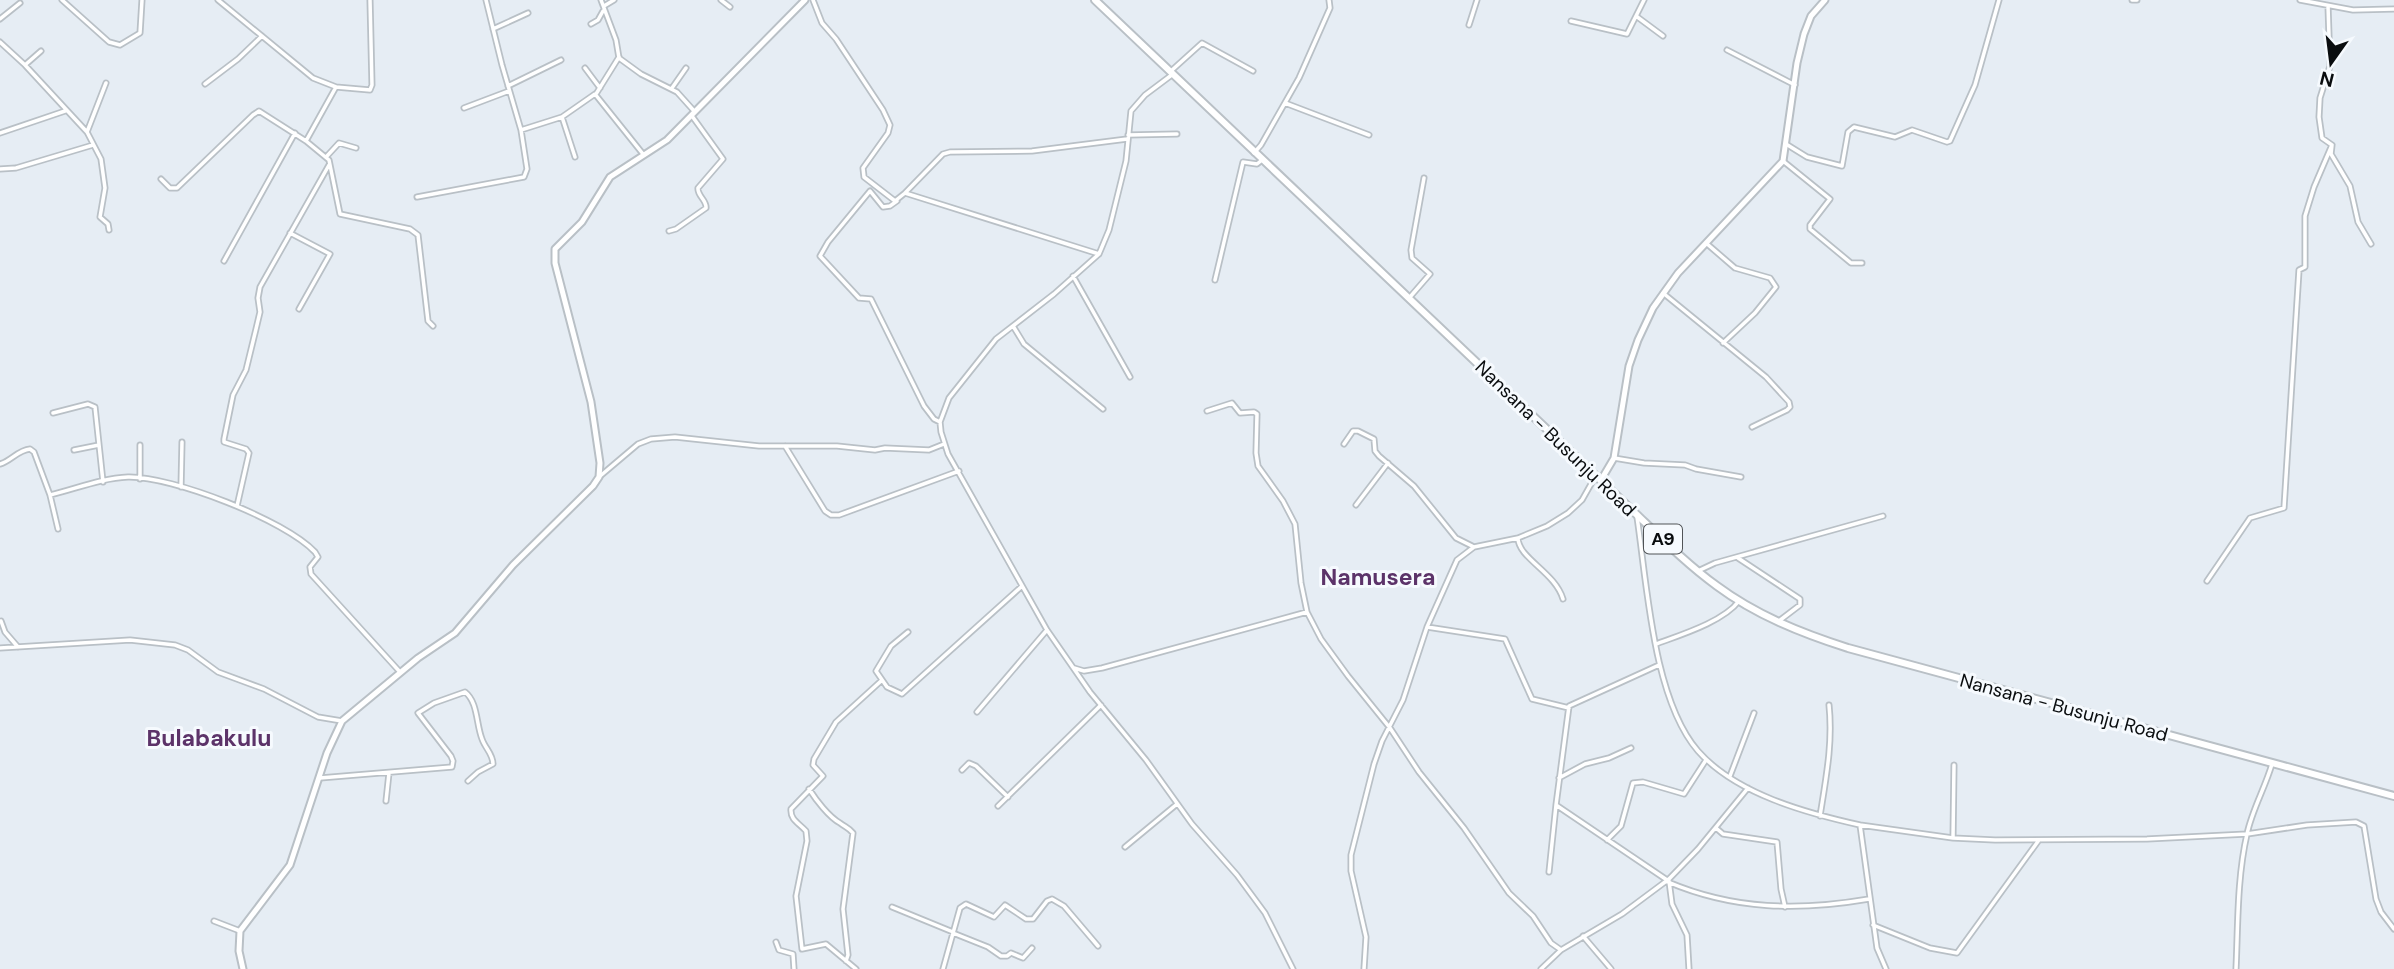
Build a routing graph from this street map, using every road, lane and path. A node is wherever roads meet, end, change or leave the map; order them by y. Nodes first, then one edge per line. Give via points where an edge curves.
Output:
1 (62, 0) edge
2 (142, 0) edge
3 (218, 0) edge
4 (370, 0) edge
5 (486, 0) edge
6 (601, 0) edge
7 (614, 0) edge
8 (721, 0) edge
9 (805, 0) edge
10 (813, 0) edge
11 (1095, 0) edge
12 (1329, 0) edge
13 (1477, 0) edge
14 (1644, 0) edge
15 (2000, 0) edge
16 (2300, 0) edge
17 (1823, 1) edge
18 (20, 4) dead end
19 (2328, 6) junction
20 (730, 7) dead end
21 (604, 8) junction
22 (2394, 9) edge
23 (528, 13) dead end
24 (1636, 16) junction
25 (0, 19) edge
26 (1572, 21) dead end
27 (591, 24) dead end
28 (1469, 25) dead end
29 (493, 29) junction
30 (262, 36) junction
31 (1663, 36) dead end
32 (0, 42) edge
33 (1727, 50) dead end
34 (41, 51) dead end
35 (619, 57) junction
36 (561, 60) dead end
37 (25, 65) junction
38 (585, 68) dead end
39 (686, 68) dead end
40 (1253, 71) dead end
41 (1172, 73) junction
42 (106, 83) dead end
43 (205, 84) dead end
44 (1794, 85) junction
45 (336, 87) junction
46 (600, 88) junction
47 (672, 88) junction
48 (508, 89) junction
49 (596, 94) junction
50 (1285, 103) junction
51 (464, 108) dead end
52 (65, 111) junction
53 (694, 114) junction
54 (562, 117) junction
55 (521, 130) junction
56 (87, 132) junction
57 (0, 133) edge
58 (295, 133) junction
59 (1177, 134) dead end
60 (1369, 135) dead end
61 (1128, 137) junction
62 (306, 141) junction
63 (1786, 144) junction
64 (93, 145) junction
65 (2332, 145) junction
66 (356, 148) dead end
67 (1254, 153) junction
68 (643, 154) junction
69 (327, 156) junction
70 (575, 157) dead end
71 (1262, 160) junction
72 (1783, 161) junction
73 (330, 163) junction
74 (0, 169) edge
75 (1424, 178) dead end
76 (161, 179) dead end
77 (905, 193) junction
78 (417, 197) dead end
79 (897, 201) junction
80 (109, 230) dead end
81 (669, 231) dead end
82 (290, 233) junction
83 (1706, 243) junction
84 (2371, 244) dead end
85 (1099, 254) junction
86 (224, 261) dead end
87 (1861, 263) dead end
88 (1073, 276) junction
89 (1215, 280) dead end
90 (1664, 293) junction
91 (1408, 298) junction
92 (299, 309) dead end
93 (433, 326) dead end
94 (1013, 326) junction
95 (1723, 343) junction
96 (1130, 377) dead end
97 (1103, 409) dead end
98 (1208, 411) dead end
99 (52, 413) dead end
100 (940, 422) junction
101 (1752, 427) dead end
102 (182, 442) dead end
103 (99, 444) junction
104 (944, 444) junction
105 (1344, 444) dead end
106 (140, 445) dead end
107 (785, 446) junction
108 (74, 450) dead end
109 (1614, 458) junction
110 (1388, 463) junction
111 (0, 464) edge
112 (959, 471) junction
113 (599, 477) junction
114 (1741, 477) dead end
115 (1598, 478) junction
116 (140, 479) junction
117 (103, 482) junction
118 (181, 487) junction
119 (50, 495) junction
120 (1356, 505) dead end
121 (237, 507) junction
122 (1636, 514) junction
123 (1883, 516) dead end
124 (58, 529) dead end
125 (1518, 538) junction
126 (1474, 547) junction
127 (1737, 557) junction
128 (1698, 571) junction
129 (2207, 581) dead end
130 (1021, 587) junction
131 (1563, 598) dead end
132 (1739, 601) junction
133 (1307, 612) junction
134 (1, 621) edge
135 (1778, 622) junction
136 (1427, 627) junction
137 (1047, 630) junction
138 (908, 632) dead end
139 (1656, 644) junction
140 (18, 647) junction
141 (0, 648) edge
142 (1659, 665) junction
143 (1073, 668) junction
144 (400, 673) junction
145 (881, 681) junction
146 (1101, 705) junction
147 (1829, 705) dead end
148 (1569, 708) junction
149 (977, 712) dead end
150 (1755, 713) dead end
151 (342, 721) junction
152 (1390, 728) junction
153 (1631, 748) dead end
154 (1707, 760) junction
155 (2272, 764) junction
156 (1954, 765) dead end
157 (962, 770) dead end
158 (389, 773) junction
159 (1730, 776) junction
160 (318, 778) junction
161 (1559, 778) junction
162 (468, 781) dead end
163 (1748, 788) junction
164 (809, 789) junction
165 (2394, 796) edge
166 (1008, 797) junction
167 (386, 801) dead end
168 (1177, 804) junction
169 (1556, 805) junction
170 (998, 806) dead end
171 (1820, 816) junction
172 (1860, 825) junction
173 (1715, 828) junction
174 (2247, 834) junction
175 (1953, 838) junction
176 (1607, 840) junction
177 (2039, 840) junction
178 (1125, 847) dead end
179 (1549, 872) dead end
180 (1668, 881) junction
181 (1869, 899) junction
182 (892, 907) dead end
183 (1785, 907) junction
184 (214, 921) dead end
185 (1873, 925) junction
186 (2394, 929) edge
187 (240, 931) junction
188 (953, 932) junction
189 (1583, 936) junction
190 (776, 942) dead end
191 (1098, 946) dead end
192 (1032, 948) dead end
193 (802, 949) junction
194 (1561, 950) junction
195 (793, 954) junction
196 (846, 961) junction
197 (1291, 968) edge
198 (243, 969) edge
199 (794, 969) edge
200 (856, 969) edge
201 (943, 969) edge
202 (1364, 969) edge
203 (1541, 969) edge
204 (1611, 969) edge
205 (1689, 969) edge
206 (1886, 969) edge
207 (2236, 969) edge

1 - 2 street via 109,42 120,45 140,33
3 - 30 street
4 - 45 street via 372,85 370,90
5 - 29 street
6 - 21 street
7 - 21 street
8 - 20 street
9 - 53 street
10 - 79 street via 819,18 890,125 862,174
11 - 41 main road, Nansana - Busunju Road / A9
12 - 50 street via 1330,8
13 - 28 street
14 - 24 street
15 - 63 street via 1975,85 1950,141 1912,130 1895,137 1854,127 1848,132 1842,166 1807,157
16 - 19 street
17 - 44 street via 1807,23
18 - 25 street
19 - 22 street
19 - 65 street via 2330,66 2319,117 2322,138
21 - 27 street
21 - 35 street
23 - 29 street
24 - 26 street via 1625,34
24 - 31 street
29 - 48 street
30 - 43 street
30 - 45 street via 313,78
32 - 37 street
33 - 44 street
34 - 37 street
35 - 46 street
35 - 47 street via 641,74
36 - 48 street
37 - 52 street
38 - 46 street
39 - 47 street
40 - 41 street via 1202,43
41 - 61 street via 1135,105
41 - 67 main road, Nansana - Busunju Road / A9
42 - 56 street
44 - 63 street
45 - 62 street
46 - 49 street
47 - 53 street
48 - 51 street
48 - 55 street
49 - 54 street
49 - 68 street
50 - 60 street
50 - 67 street
52 - 56 street
52 - 57 street
53 - 68 street via 667,140
53 - 81 street via 723,161 698,188 706,208
54 - 55 street
54 - 70 street
55 - 78 street via 527,169 524,177
56 - 64 street
58 - 62 street
58 - 76 street via 262,111 256,112 177,188
58 - 86 street
59 - 61 street
61 - 77 street via 1031,151 950,152
61 - 85 street via 1109,230
62 - 69 street
63 - 72 street
64 - 74 street
64 - 80 street via 101,159 105,188 100,217
65 - 84 street via 2331,154 2350,186 2358,222
65 - 129 street via 2305,216 2305,267 2299,280 2284,508 2250,518
66 - 69 street via 339,143
67 - 71 main road, Nansana - Busunju Road / A9
68 - 113 street via 610,177 589,213 554,253 591,402
69 - 73 street
71 - 89 street via 1243,162
71 - 91 main road, Nansana - Busunju Road / A9
72 - 83 street
72 - 87 street via 1830,199 1810,229 1851,263
73 - 82 street
73 - 93 street via 340,214 410,229 418,235 428,321
75 - 91 street via 1411,250 1412,258 1430,274
77 - 79 street
77 - 85 street
79 - 100 street via 883,206 870,191 820,257 859,298 872,299 924,406
82 - 92 street via 330,254
82 - 121 street via 260,287 254,339 233,395 224,439 249,453
83 - 90 street
83 - 95 street via 1735,268 1770,278 1776,287
85 - 88 street
88 - 94 street
88 - 96 street
90 - 95 street
90 - 109 street via 1629,366
91 - 115 main road, Nansana - Busunju Road / A9
94 - 97 street via 1024,344
94 - 100 street via 968,372 949,398
95 - 101 street via 1789,402 1787,410
98 - 133 street via 1232,402 1240,412 1257,414 1258,466 1296,524
99 - 103 street via 88,404 95,407
100 - 104 street
102 - 118 street
103 - 108 street
103 - 117 street
104 - 107 street via 929,450
104 - 112 street
105 - 110 street via 1358,431 1374,439 1375,451
106 - 116 street
107 - 112 street via 831,515
107 - 113 street via 676,437 646,440
109 - 114 street via 1685,465
109 - 115 street
110 - 120 street
110 - 126 street via 1414,486 1456,538
111 - 119 street via 30,449
112 - 130 street
113 - 144 street via 460,627
115 - 122 main road, Nansana - Busunju Road / A9
115 - 125 street via 1568,513
116 - 117 street
116 - 118 street
117 - 119 street
118 - 121 street
119 - 124 street
121 - 144 street via 276,523 311,548 318,557 310,567 311,574
122 - 128 main road, Nansana - Busunju Road / A9
122 - 139 street
123 - 127 street
125 - 126 street
125 - 131 street via 1519,546 1548,573
126 - 136 street via 1457,560
127 - 128 street
127 - 135 street via 1800,599 1800,605
128 - 132 main road, Nansana - Busunju Road / A9
130 - 137 street
130 - 145 street via 902,694
132 - 135 main road, Nansana - Busunju Road / A9
132 - 139 street via 1691,631
133 - 143 street via 1102,668
133 - 152 street via 1321,639
134 - 140 street
135 - 155 main road, Nansana - Busunju Road / A9 via 1847,648
136 - 148 street via 1505,639 1532,699
136 - 152 street
137 - 143 street
137 - 149 street
138 - 145 street via 880,661 876,671
139 - 142 street
140 - 141 street
140 - 151 street via 130,640 175,645 218,672 318,717
142 - 148 street
142 - 154 street via 1676,718
143 - 146 street
144 - 151 street
145 - 164 street via 836,722 814,759 822,776
146 - 166 street
146 - 168 street
147 - 171 street via 1832,730
148 - 161 street
150 - 159 street
151 - 160 street
152 - 194 street via 1509,893
152 - 202 street via 1374,764 1351,855 1366,937
153 - 161 street
154 - 159 street
154 - 176 street via 1684,794 1633,783 1621,826
155 - 165 main road, Nansana - Busunju Road / A9
155 - 174 street
156 - 175 street
157 - 166 street via 969,763 976,766
158 - 160 street
158 - 162 street via 452,767 451,756 418,713 465,692 493,759 493,764
158 - 167 street
159 - 163 street
160 - 187 street via 290,865
161 - 169 street
163 - 171 street
163 - 173 street
164 - 193 street via 790,814 806,831 807,841 796,896
164 - 196 street via 837,822 853,832 844,909
166 - 170 street
168 - 178 street
168 - 197 street via 1265,913
169 - 176 street
169 - 179 street
171 - 172 street
172 - 175 street
172 - 181 street
173 - 180 street
173 - 183 street via 1723,834 1777,842
174 - 177 street
174 - 186 street via 2307,825 2364,826 2376,899
174 - 207 street
175 - 177 street
176 - 180 street
177 - 185 street via 1957,953 1930,948
180 - 183 street via 1738,904
180 - 189 street
180 - 205 street via 1672,904 1687,935
181 - 183 street
181 - 185 street
182 - 188 street
184 - 187 street
185 - 206 street
187 - 198 street
188 - 191 street via 960,908 966,904 992,917 1005,905 1033,919 1052,899 1064,906
188 - 192 street via 1001,956 1011,953 1023,958
188 - 201 street
189 - 194 street
189 - 204 street
190 - 195 street via 779,950
193 - 195 street
193 - 196 street via 826,944
194 - 203 street
195 - 199 street
196 - 200 street

